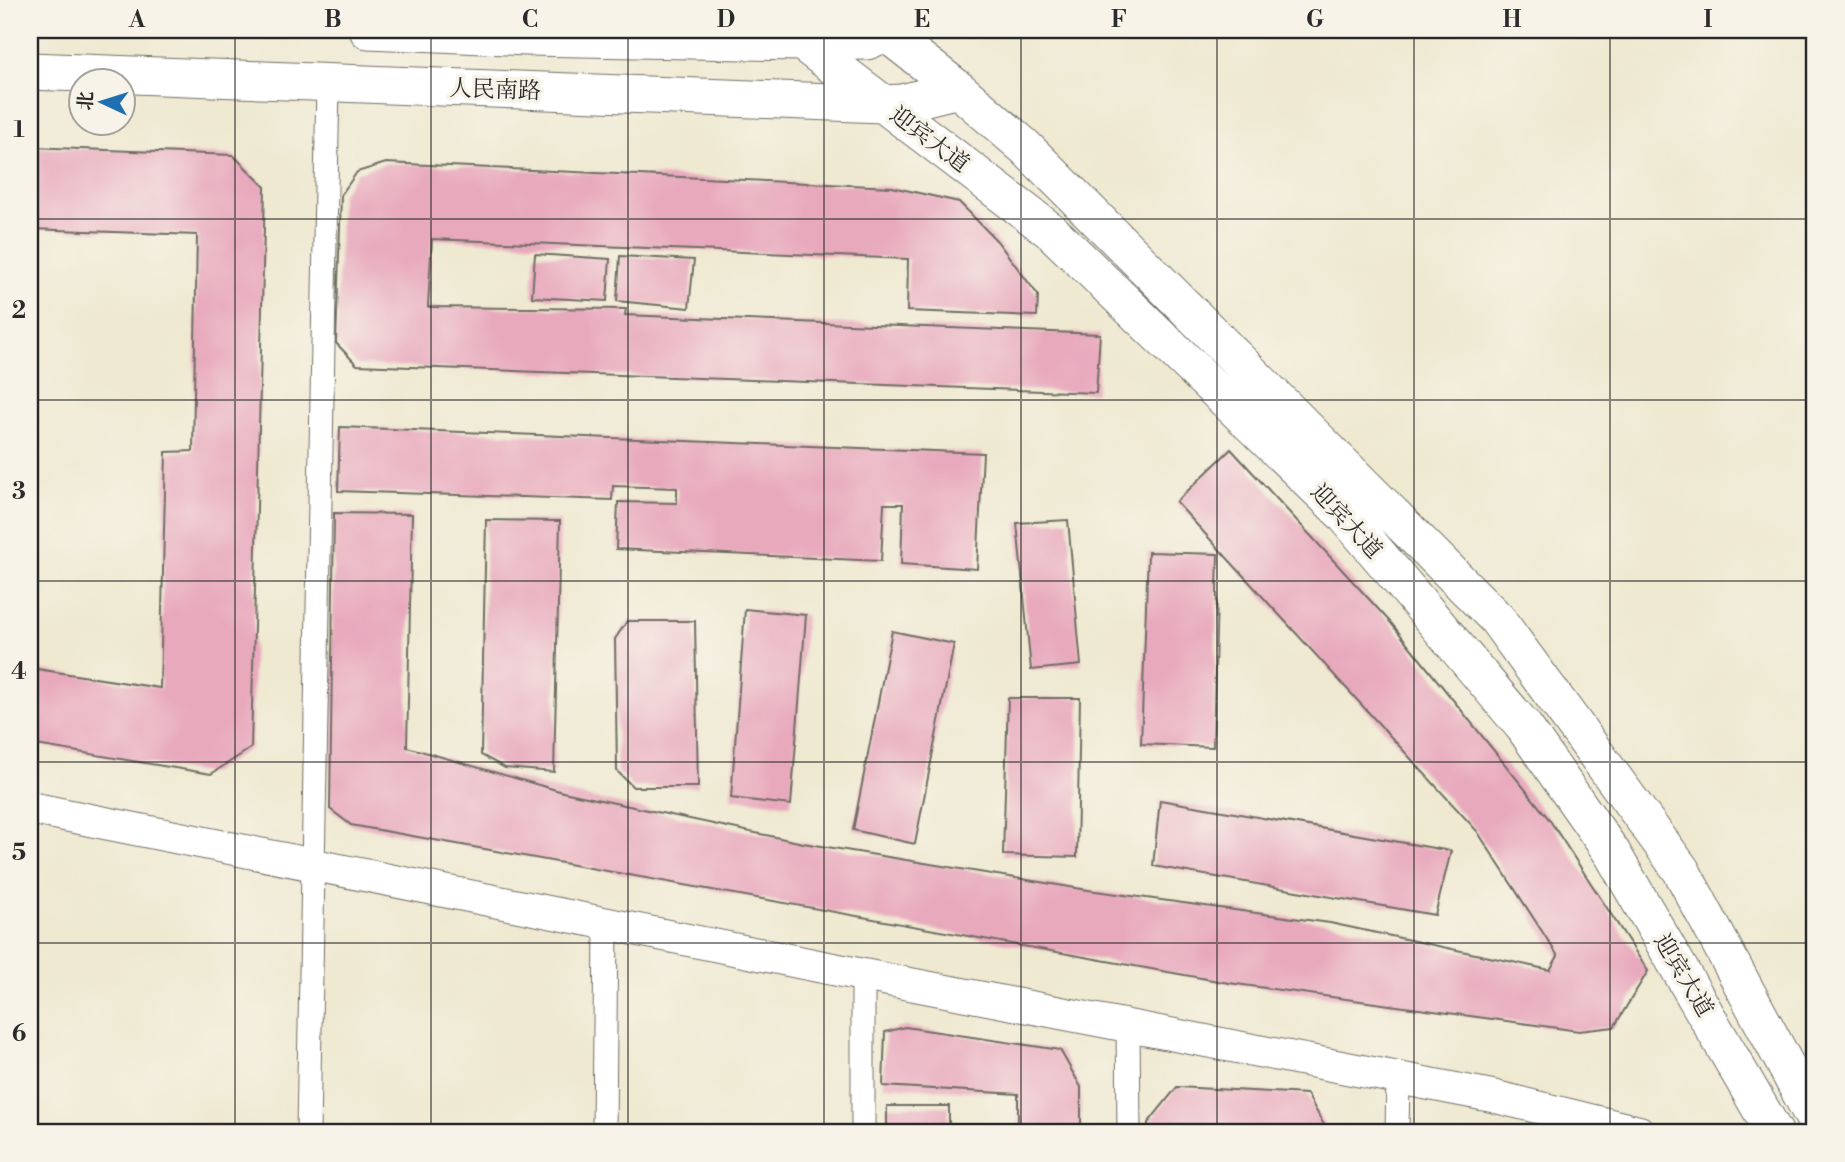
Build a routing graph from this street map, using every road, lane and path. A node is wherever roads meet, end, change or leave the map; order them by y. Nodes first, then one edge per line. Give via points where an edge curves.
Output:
1 (368, 30) edge
2 (884, 32) edge
3 (531, 34) edge
4 (794, 36) edge
5 (30, 71) edge
6 (328, 83) junction
7 (466, 88) junction
8 (958, 89) junction
9 (882, 104) junction
10 (30, 808) edge
11 (314, 867) junction
12 (606, 924) junction
13 (863, 975) junction
14 (1128, 1026) junction
15 (1398, 1079) junction
16 (1815, 1120) edge
17 (308, 1132) edge
18 (604, 1132) edge
19 (863, 1132) edge
20 (1129, 1132) edge
21 (1397, 1132) edge
22 (1639, 1132) edge
23 (1774, 1132) edge

1 - 3 main road
2 - 4 main road via 867,41
2 - 8 main road, 迎宾大道
3 - 4 main road
3 - 7 main road
4 - 9 main road, 迎宾大道
5 - 6 main road, 人民南路
6 - 7 main road, 人民南路
6 - 11 street
7 - 9 main road, 人民南路
8 - 9 main road, 人民南路
8 - 16 main road, 迎宾大道 via 1025,147 1497,619 1681,870
9 - 23 main road, 迎宾大道 via 1052,232 1344,514 1524,727 1597,832
10 - 11 street
11 - 12 street
11 - 17 street
12 - 13 street
12 - 18 street
13 - 14 street
13 - 19 street
14 - 15 street
14 - 20 street
15 - 21 street
15 - 22 street via 1492,1096

